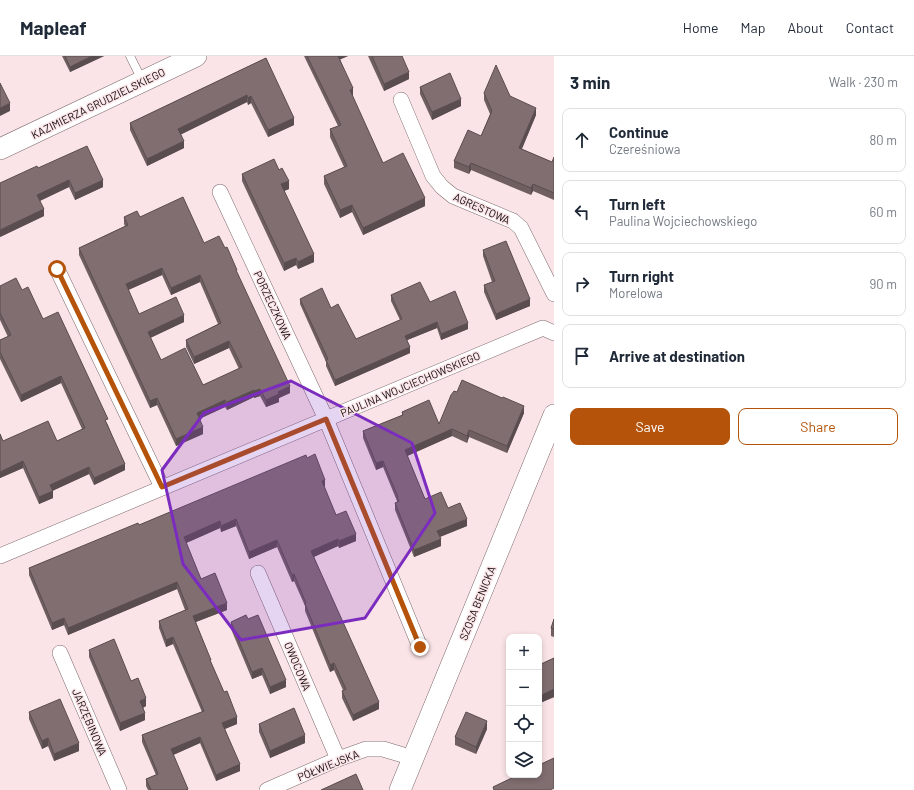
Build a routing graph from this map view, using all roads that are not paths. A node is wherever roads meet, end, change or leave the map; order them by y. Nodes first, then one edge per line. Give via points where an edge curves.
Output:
1 (130, 56) edge
2 (196, 56) edge
3 (143, 81) junction
4 (401, 100) dead end
5 (0, 150) edge
6 (220, 192) dead end
7 (57, 269) dead end
8 (554, 294) edge
9 (552, 327) edge
10 (554, 415) edge
11 (326, 419) junction
12 (162, 487) junction
13 (0, 556) edge
14 (258, 573) dead end
15 (420, 647) dead end
16 (60, 653) dead end
17 (413, 758) junction
18 (338, 759) junction
19 (119, 790) edge
20 (268, 790) edge
21 (400, 790) edge

1 - 3 lane
2 - 3 street, KAZIMIERZA GRUDZIELSKIEGO
3 - 5 street, KAZIMIERZA GRUDZIELSKIEGO
4 - 8 street, AGRESTOWA via 433,176 442,188 453,196 513,221 521,228
6 - 11 street, PORZECZKOWA
7 - 12 street
9 - 11 street, PAULINA WOJCIECHOWSKIEGO via 544,328
10 - 17 street, SZOSA BENICKA
11 - 12 street, PAULINA WOJCIECHOWSKIEGO
11 - 15 street, PORZECZKOWA
12 - 13 street, PAULINA WOJCIECHOWSKIEGO
14 - 18 street, OWOCOWA
16 - 19 street, JARZĘBINOWA
17 - 18 street, PÓŁWIEJSKA via 383,749 366,749
17 - 21 street, SZOSA BENICKA
18 - 20 street, PÓŁWIEJSKA

